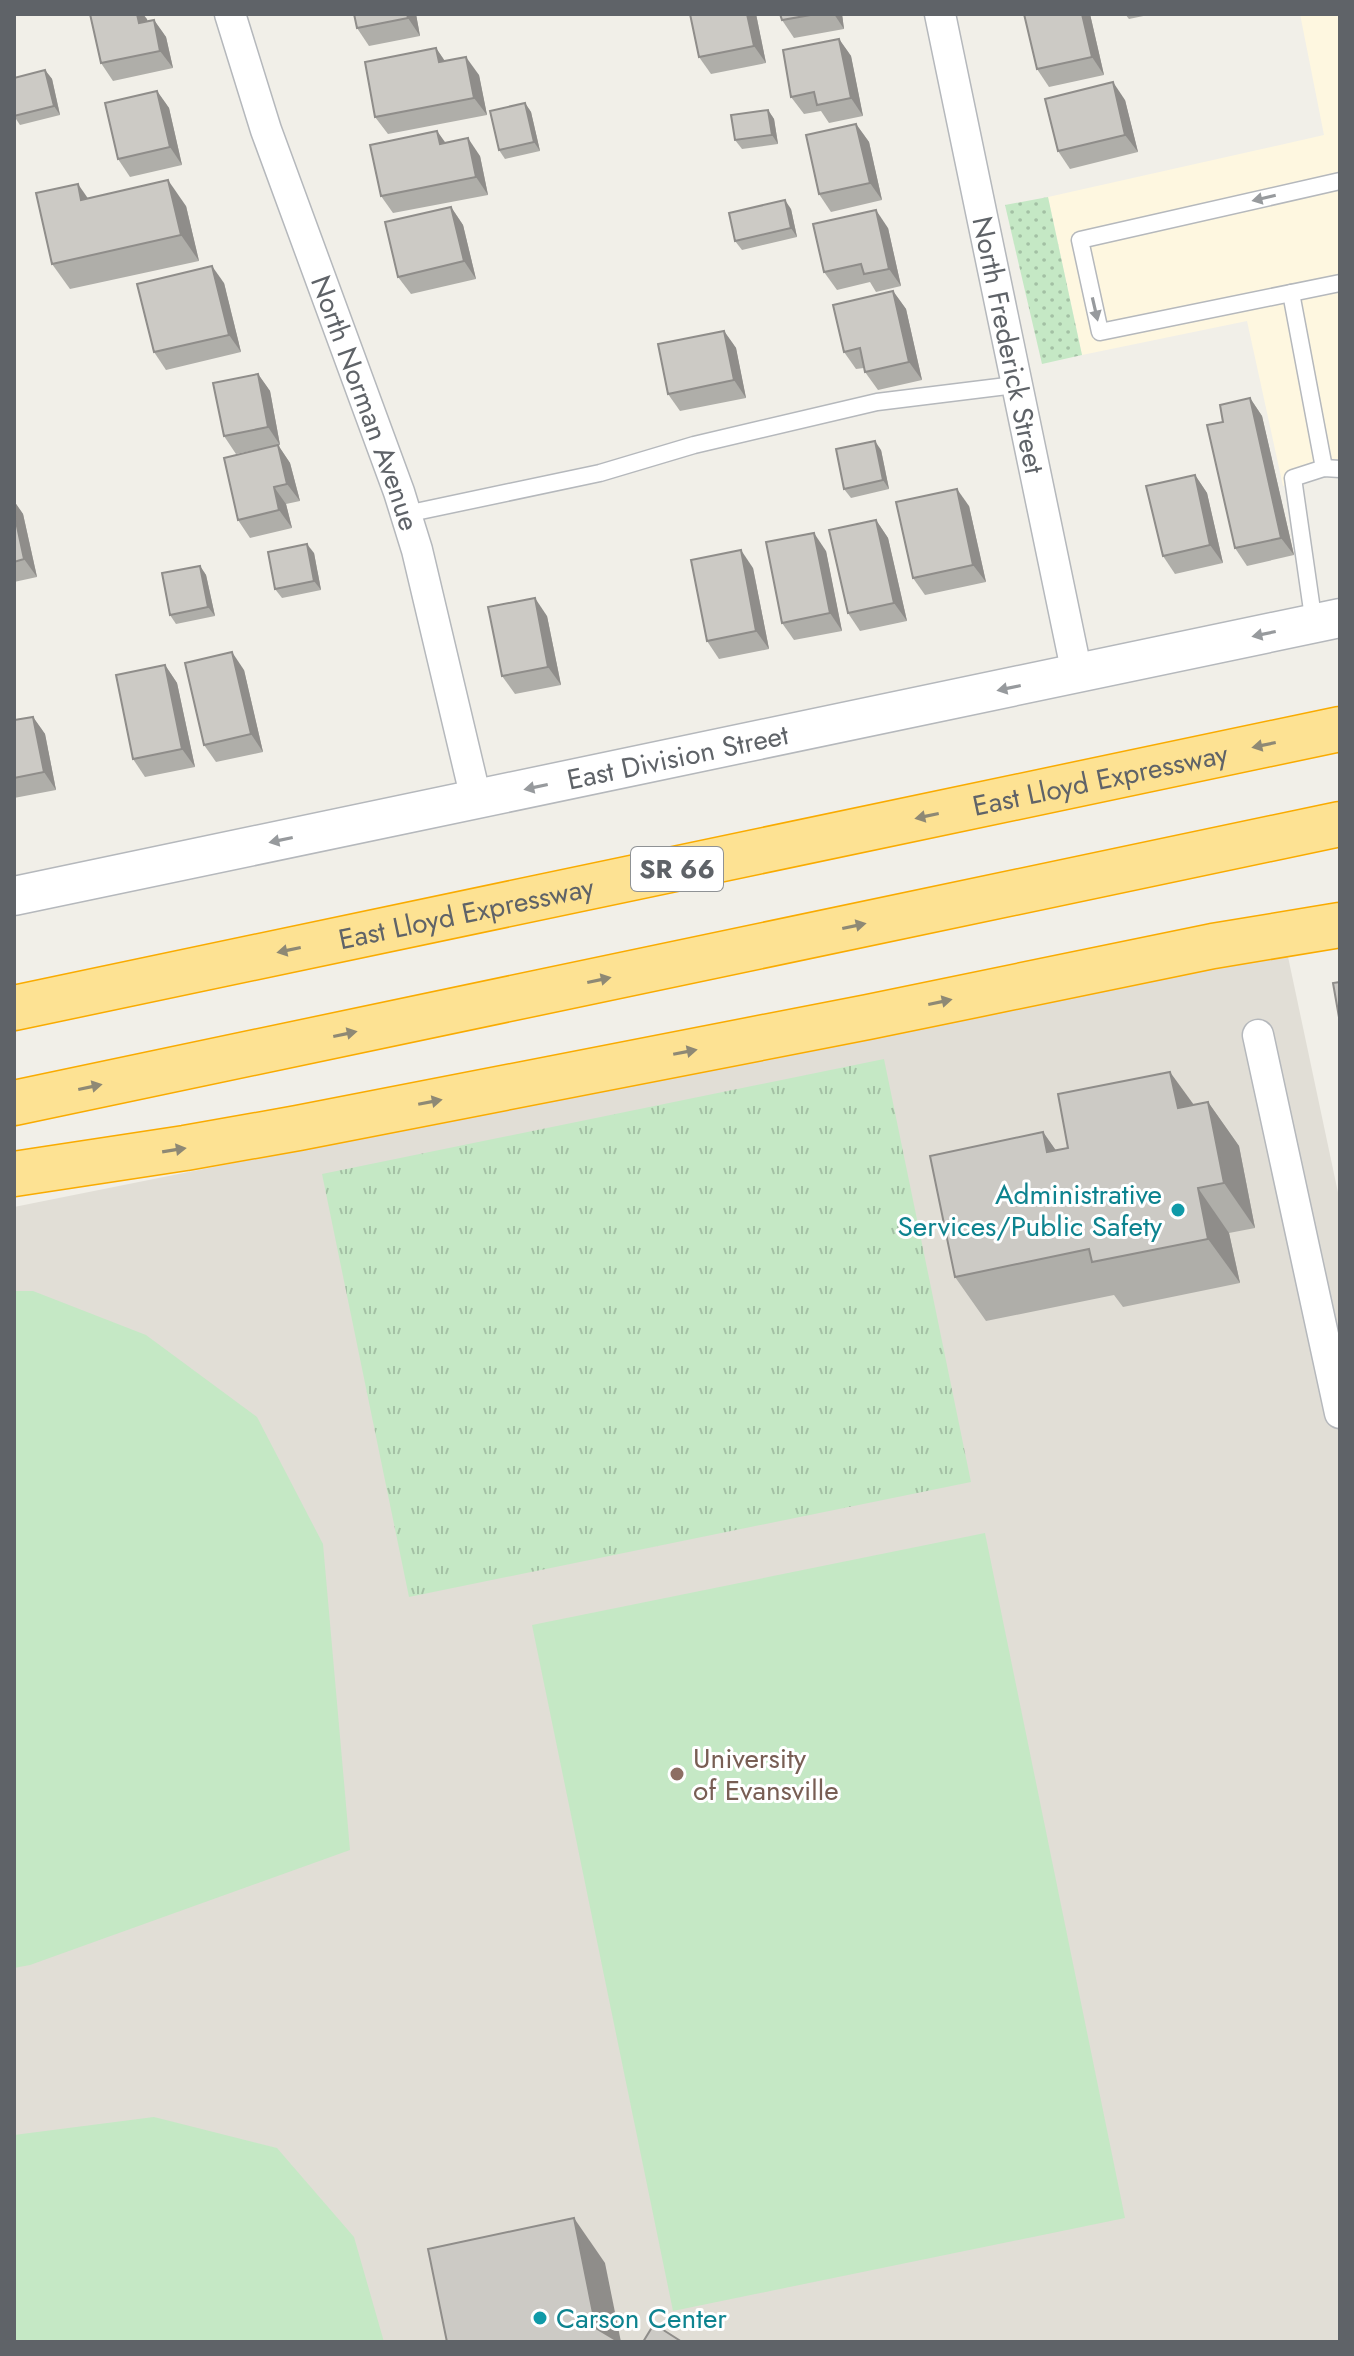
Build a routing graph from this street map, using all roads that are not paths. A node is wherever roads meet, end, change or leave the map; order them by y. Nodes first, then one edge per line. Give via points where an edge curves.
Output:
1 (230, 14) edge
2 (940, 14) edge
3 (1340, 181) edge
4 (1340, 283) edge
5 (1291, 293) junction
6 (1015, 385) junction
7 (1332, 468) edge
8 (406, 514) junction
9 (1327, 621) edge
10 (1077, 674) junction
11 (1340, 729) edge
12 (476, 799) junction
13 (1340, 824) edge
14 (14, 896) edge
15 (1340, 925) edge
16 (14, 1008) edge
17 (1258, 1035) dead end
18 (14, 1103) edge
19 (14, 1174) edge
20 (1340, 1413) edge

1 - 8 street, North Norman Avenue via 266,130
2 - 6 street, North Frederick Street
3 -> 5 lane via 1080,240 1100,332
4 - 5 lane
5 - 7 lane
6 - 8 lane via 877,402 600,473
6 - 10 street, North Frederick Street
7 - 9 lane via 1293,478
8 - 12 street, North Norman Avenue
9 -> 10 street, East Division Street
10 -> 12 street, East Division Street
11 -> 16 highway, East Lloyd Expressway / SR 66
12 -> 14 street, East Division Street
18 -> 13 highway
19 -> 15 highway via 298,1128
17 - 20 street

